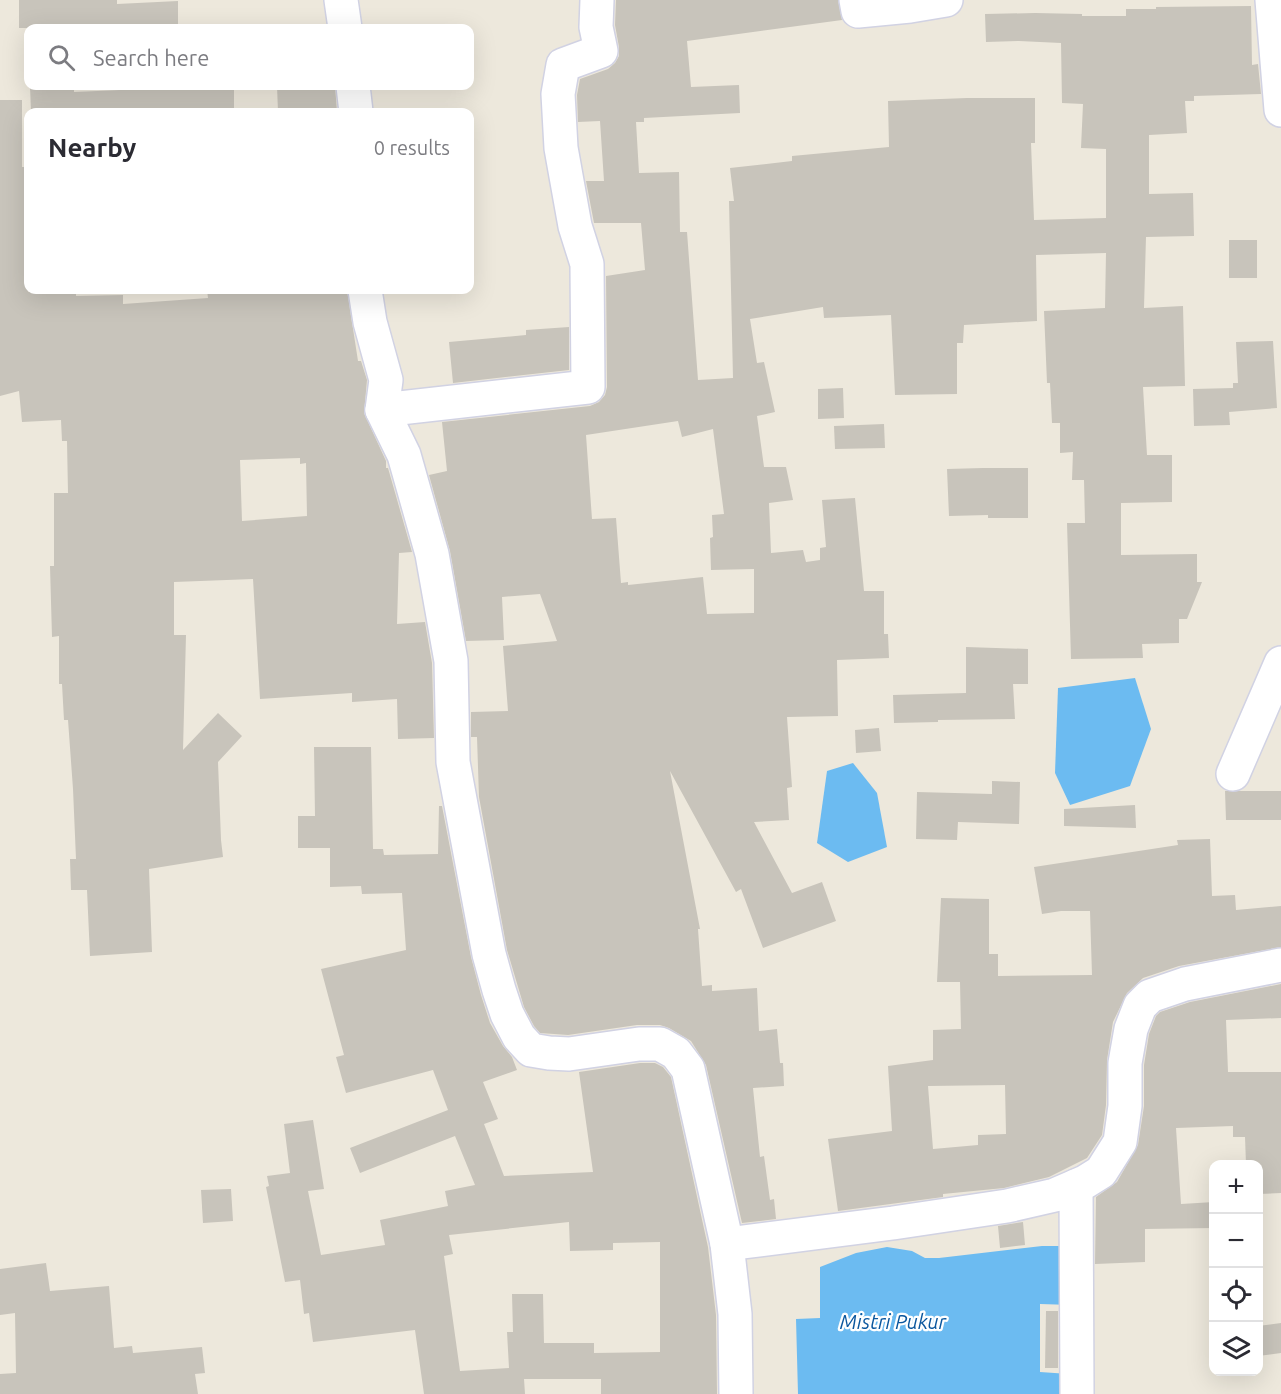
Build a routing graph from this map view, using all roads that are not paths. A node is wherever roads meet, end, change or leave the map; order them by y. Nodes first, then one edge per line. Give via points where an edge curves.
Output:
1 (341, 0) edge
2 (597, 0) edge
3 (856, 0) edge
4 (946, 0) edge
5 (1272, 0) edge
6 (344, 24) edge
7 (353, 90) edge
8 (356, 108) edge
9 (1281, 110) edge
10 (366, 294) edge
11 (382, 410) junction
12 (1281, 663) edge
13 (1233, 774) dead end
14 (1281, 965) edge
15 (1076, 1186) junction
16 (727, 1244) junction
17 (736, 1394) edge
18 (1077, 1394) edge

1 - 6 street
2 - 11 street via 596,27 601,51 563,65 558,94 561,148 575,226 587,264 588,387
3 - 4 street via 858,11
5 - 9 street
7 - 8 street
10 - 11 street via 386,380
11 - 16 street via 404,455 432,554 451,661 453,762 489,954 507,1014 531,1050 569,1054 660,1044 676,1053 688,1069 694,1091
12 - 13 street
14 - 15 street via 1185,984 1150,996 1140,1006 1125,1064 1120,1142 1101,1172
15 - 16 street via 1006,1206
15 - 18 street
16 - 17 street via 735,1314

